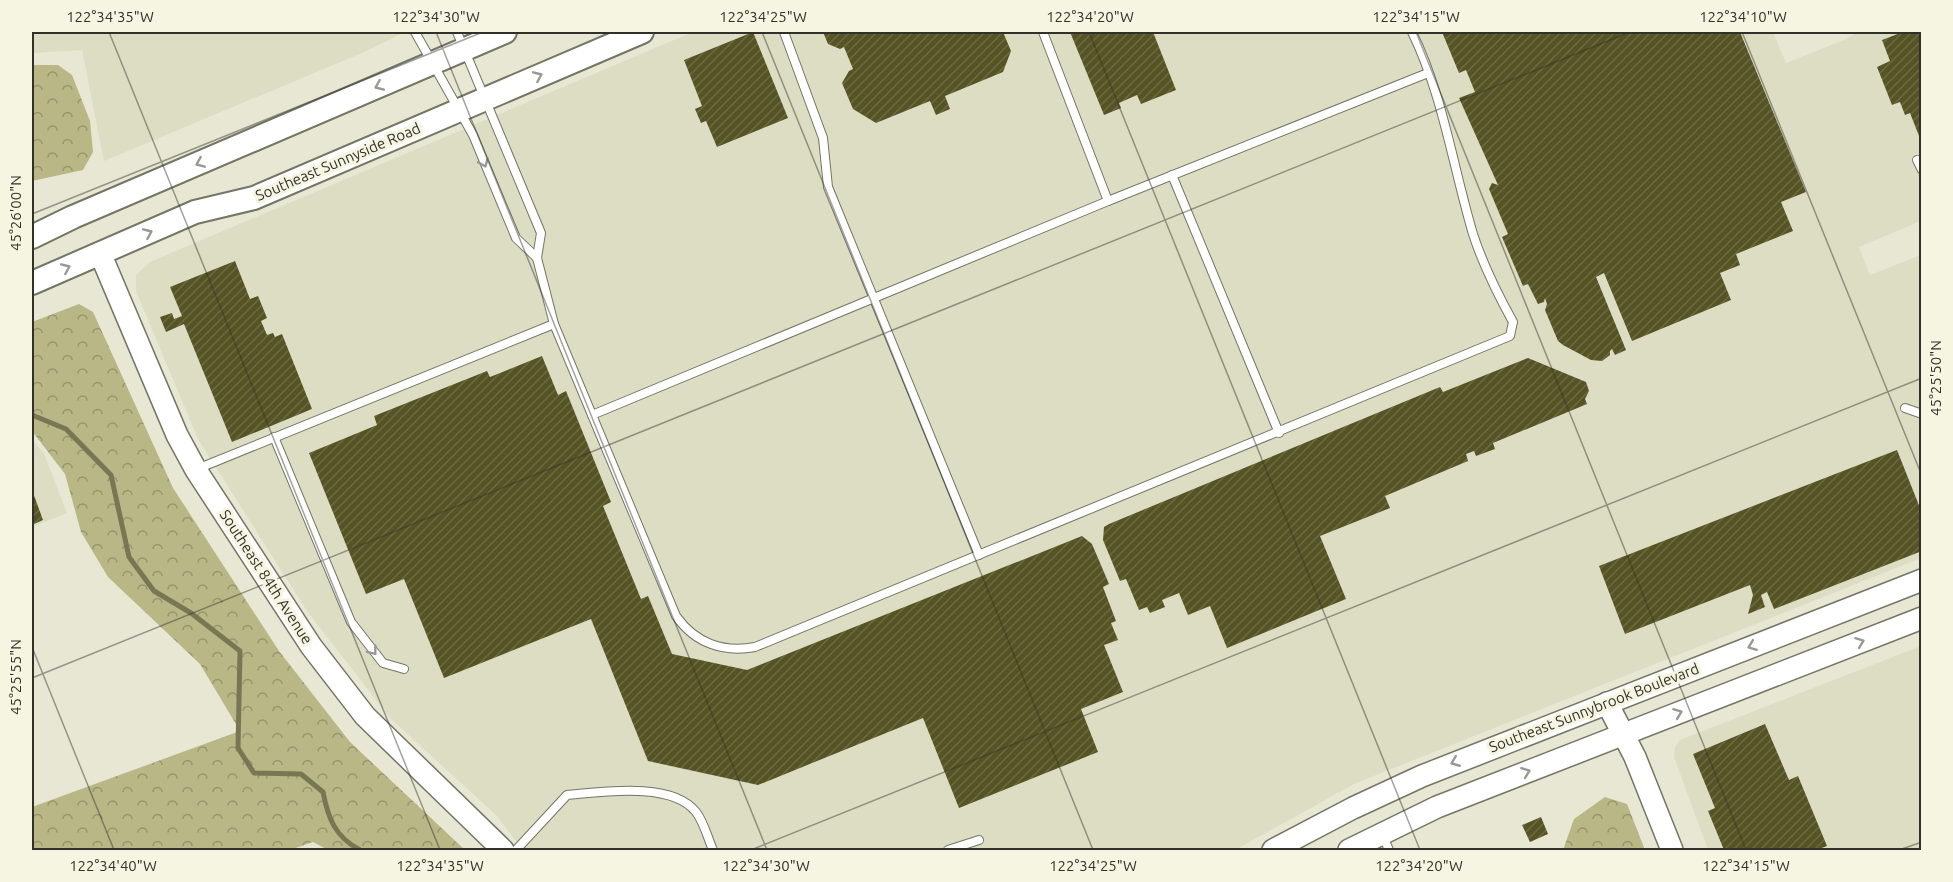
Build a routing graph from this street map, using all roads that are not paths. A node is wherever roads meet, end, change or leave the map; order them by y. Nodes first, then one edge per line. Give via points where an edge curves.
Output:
1 (415, 32) edge
2 (505, 32) edge
3 (642, 32) edge
4 (784, 32) edge
5 (1043, 32) edge
6 (1412, 32) edge
7 (461, 40) edge
8 (433, 63) junction
9 (1428, 73) junction
10 (485, 99) junction
11 (459, 110) junction
12 (1917, 160) dead end
13 (1922, 170) edge
14 (1172, 176) junction
15 (1108, 201) junction
16 (32, 237) edge
17 (100, 253) junction
18 (537, 258) junction
19 (32, 283) edge
20 (874, 298) junction
21 (554, 324) junction
22 (1905, 408) dead end
23 (1922, 414) edge
24 (592, 415) junction
25 (1278, 433) junction
26 (274, 437) junction
27 (196, 470) junction
28 (979, 555) junction
29 (1922, 580) edge
30 (1921, 613) edge
31 (404, 669) dead end
32 (1607, 703) junction
33 (1624, 734) junction
34 (979, 840) dead end
35 (1385, 842) edge
36 (504, 850) edge
37 (516, 850) edge
38 (712, 850) edge
39 (948, 850) edge
40 (1273, 850) edge
41 (1349, 850) edge
42 (1672, 850) edge

1 - 8 lane
2 - 7 main road
10 -> 3 main road, Southeast Sunnyside Road
4 - 20 lane via 823,138 828,187
5 - 15 lane
6 - 9 lane
7 - 8 main road
7 - 10 lane
8 - 11 lane
8 -> 16 main road
9 - 14 lane
9 - 25 lane via 1474,236 1494,288 1513,322 1510,336
10 - 11 main road, Southeast Sunnyside Road
10 - 18 lane via 541,233
17 -> 11 main road, Southeast Sunnyside Road via 195,212 254,198
11 -> 18 lane via 516,238
12 - 13 lane
14 - 15 lane
14 - 25 lane
15 - 20 lane
19 -> 17 main road, Southeast Sunnyside Road
17 - 27 main road, Southeast 84th Avenue via 177,435
18 - 21 lane
20 - 24 lane
20 - 28 lane
21 - 24 lane
21 - 26 lane
22 - 23 lane
24 - 28 lane via 676,616 709,646 755,647
25 - 28 lane
26 - 27 lane
26 -> 31 lane via 351,622 383,663
27 - 36 main road, Southeast 84th Avenue via 311,646 352,700 397,750
29 -> 32 main road, Southeast Sunnybrook Boulevard
33 -> 30 main road
32 - 33 main road
32 -> 40 main road, Southeast Sunnybrook Boulevard via 1422,776
35 -> 33 main road via 1437,807
33 - 42 main road
34 - 39 lane
35 - 41 main road
37 - 38 lane via 567,795 622,790 678,797 696,812

